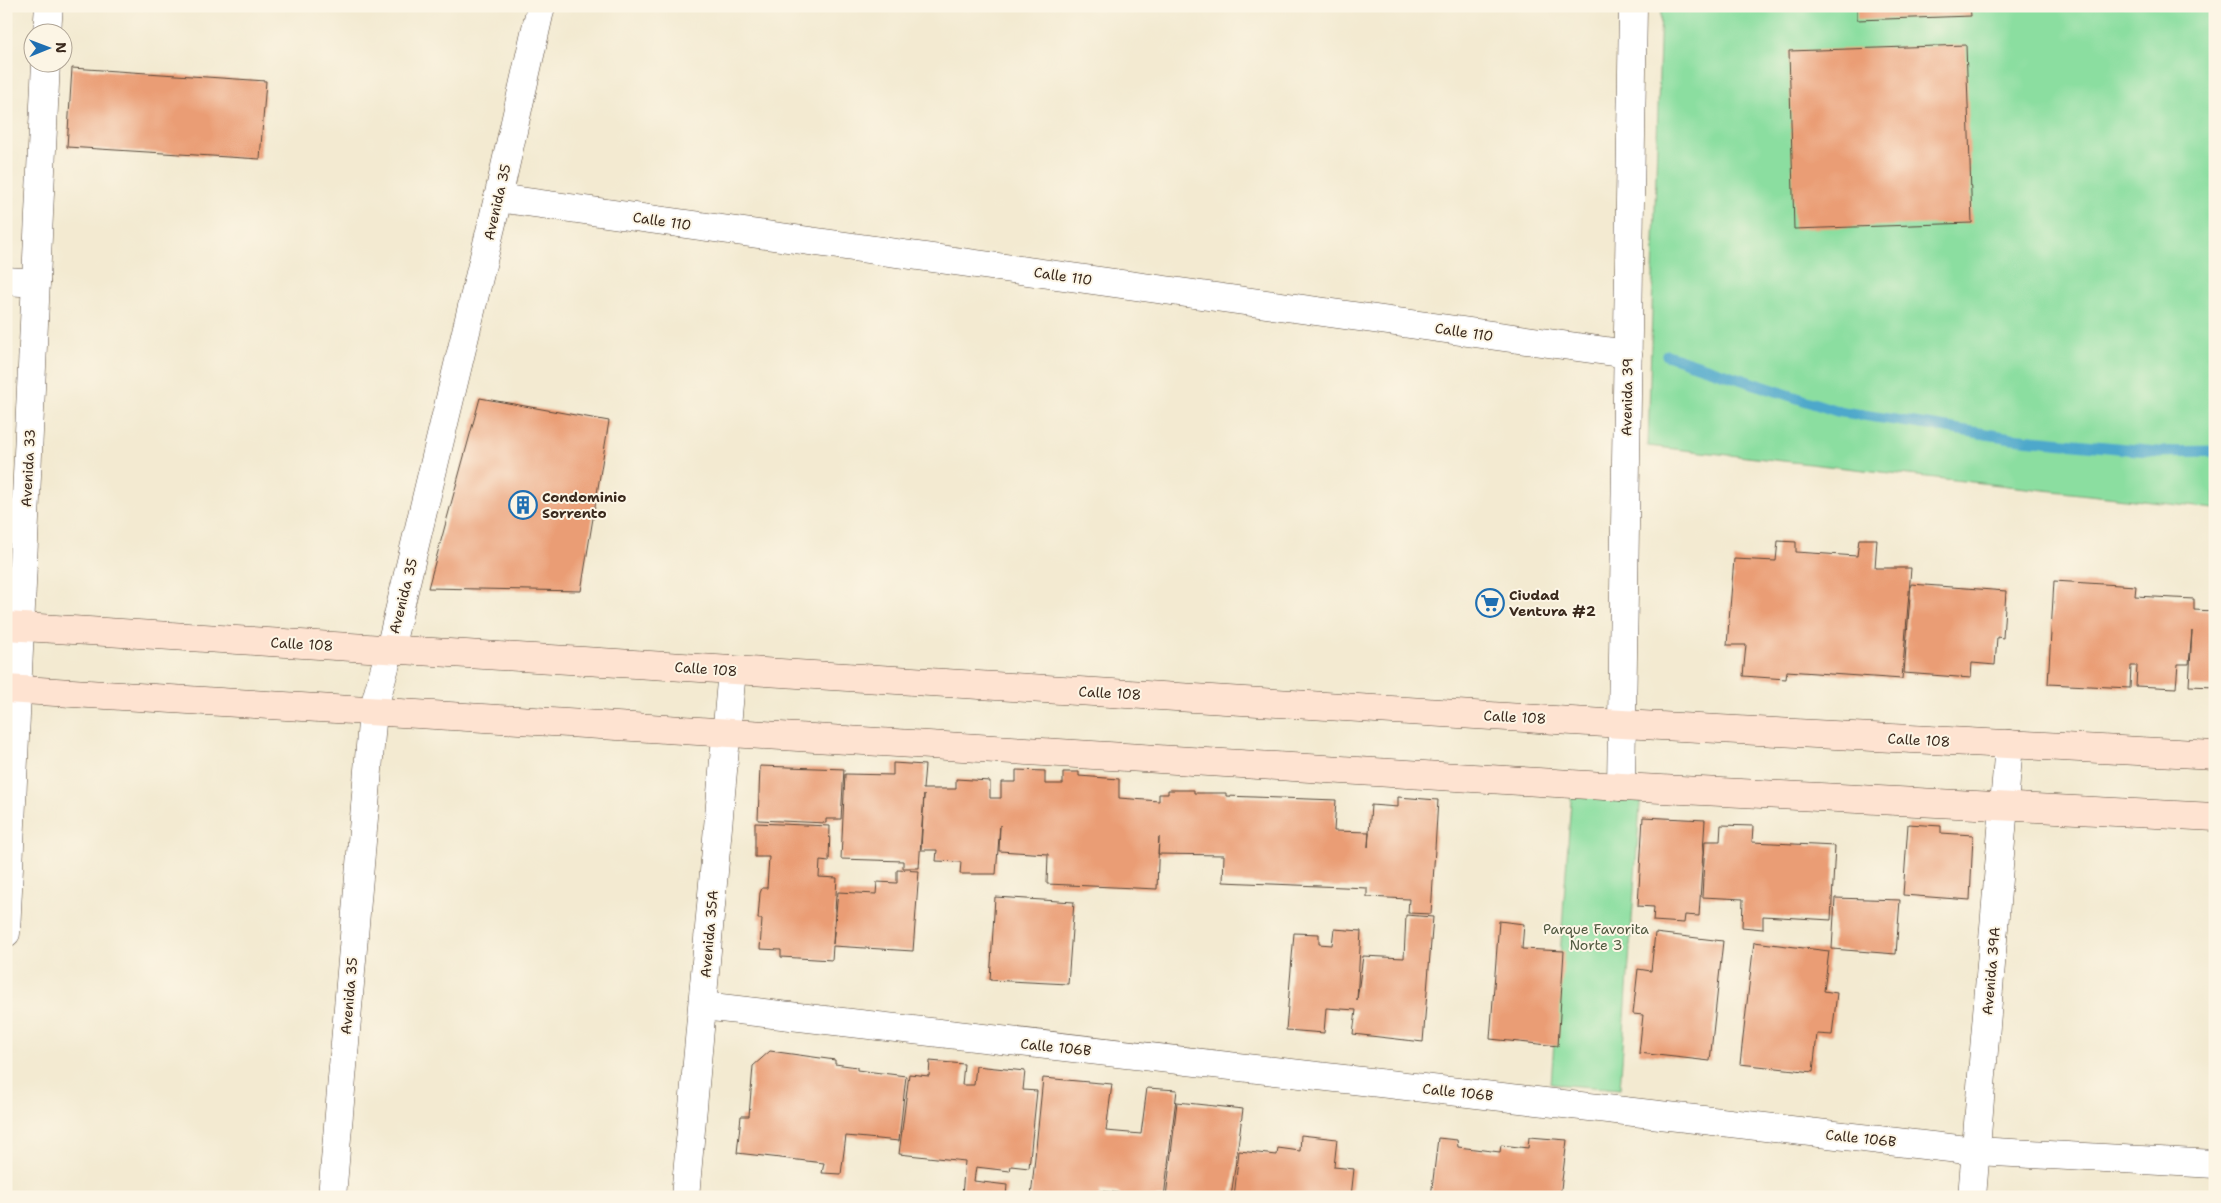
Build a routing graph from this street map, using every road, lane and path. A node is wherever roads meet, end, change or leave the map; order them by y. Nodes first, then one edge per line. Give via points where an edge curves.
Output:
1 (49, 6) edge
2 (541, 6) edge
3 (1633, 6) edge
4 (48, 22) edge
5 (46, 72) edge
6 (498, 198) junction
7 (6, 281) edge
8 (36, 283) junction
9 (1628, 354) junction
10 (13, 627) edge
11 (390, 649) junction
12 (732, 670) junction
13 (12, 690) edge
14 (373, 711) junction
15 (1622, 724) junction
16 (725, 732) junction
17 (2009, 744) junction
18 (2215, 755) edge
19 (1620, 788) junction
20 (2005, 808) junction
21 (2215, 818) edge
22 (6, 933) edge
23 (703, 1006) junction
24 (1976, 1151) junction
25 (2215, 1164) edge
26 (332, 1197) edge
27 (685, 1197) edge
28 (1972, 1197) edge

1 - 4 street
2 - 6 street, Avenida 35
3 - 9 street, Avenida 39
5 - 8 street, Avenida 33
6 - 9 street, Calle 110
6 - 11 street, Avenida 35
7 - 8 street
8 - 10 street, Avenida 33
9 - 15 street, Avenida 39
10 - 11 main road, Calle 108
10 - 13 street, Avenida 33
11 - 12 main road, Calle 108
11 - 14 street, Avenida 35
12 - 15 main road, Calle 108
12 - 16 street, Avenida 35A
13 - 14 main road
13 - 22 street, Avenida 33
14 - 16 main road
14 - 26 street, Avenida 35
15 - 17 main road, Calle 108
15 - 19 street, Avenida 39
16 - 19 main road
16 - 23 street, Avenida 35A
17 - 18 main road, Calle 108
17 - 20 street, Avenida 39A
19 - 20 main road
20 - 21 main road
20 - 24 street, Avenida 39A
23 - 24 street, Calle 106B
23 - 27 street, Avenida 35A
24 - 25 street, Calle 106B
24 - 28 street, Avenida 39A

